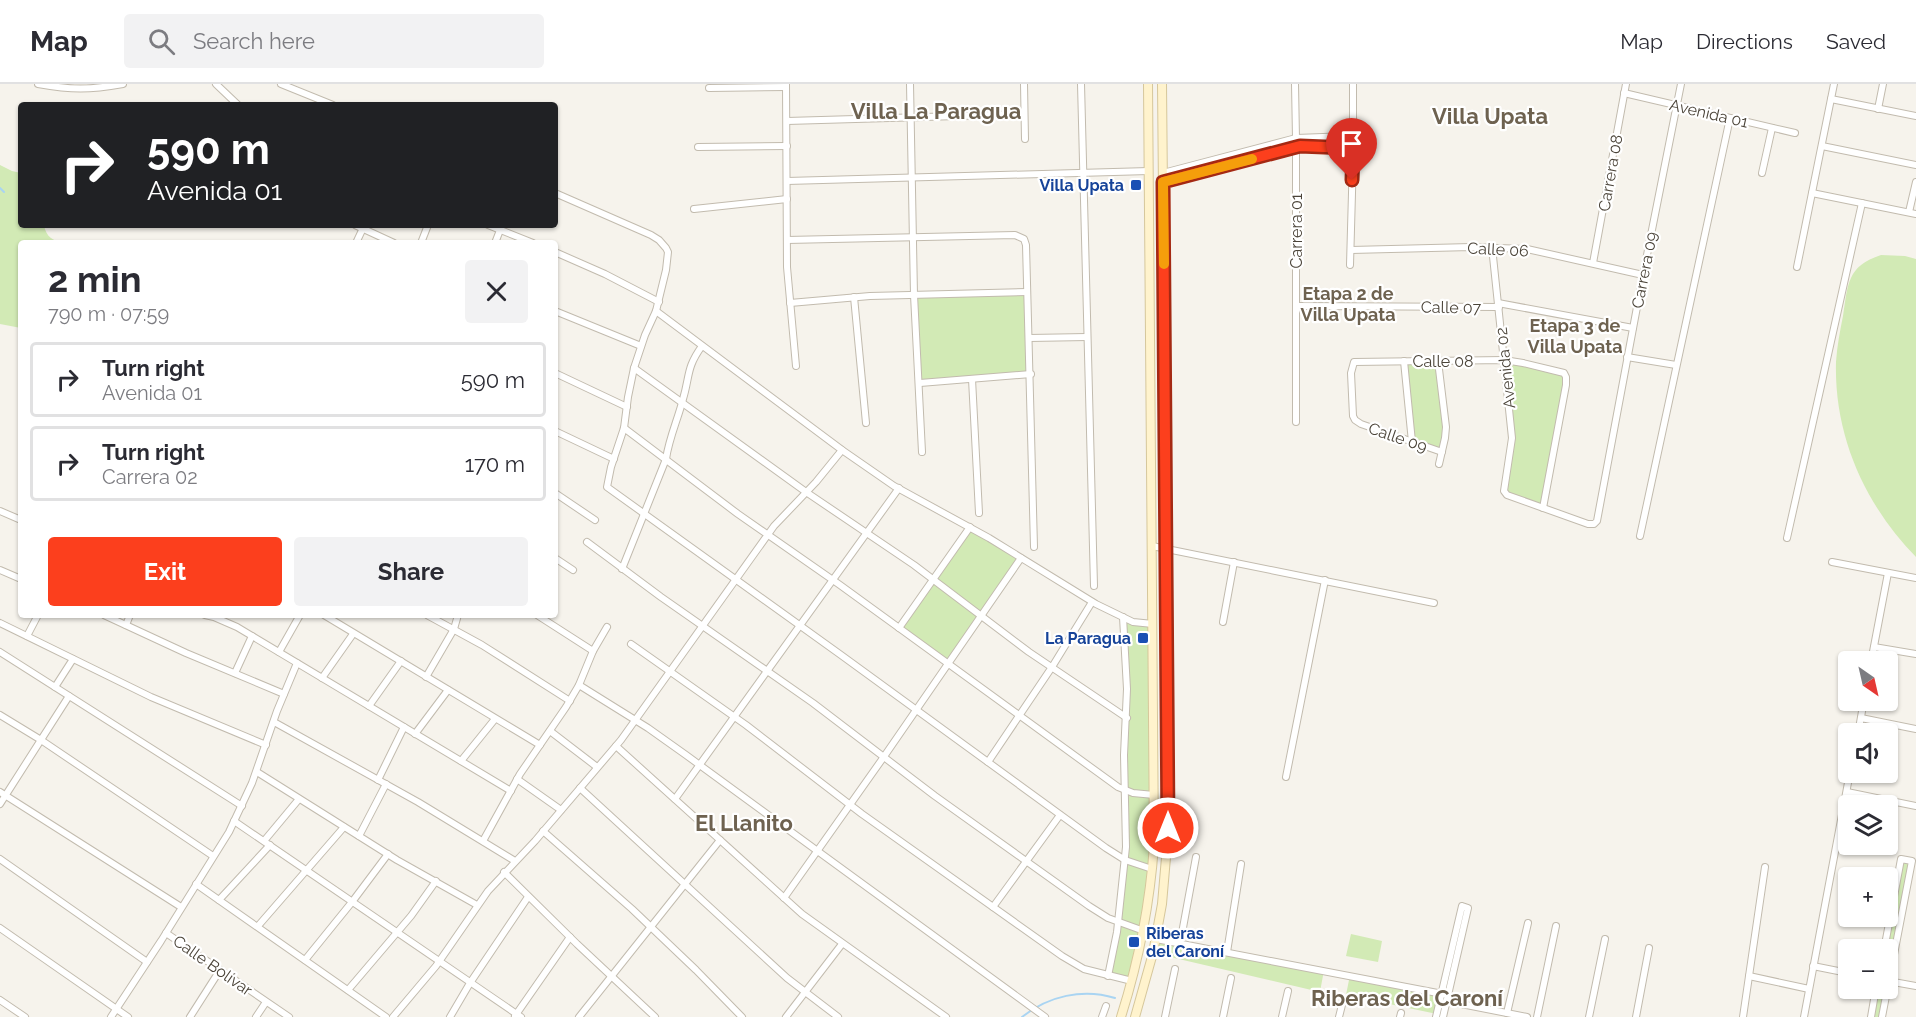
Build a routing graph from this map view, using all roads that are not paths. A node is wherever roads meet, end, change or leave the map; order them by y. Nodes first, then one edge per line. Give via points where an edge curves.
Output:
1 (38, 84) edge
2 (123, 84) edge
3 (216, 84) edge
4 (281, 84) edge
5 (910, 84) edge
6 (1024, 84) edge
7 (1082, 84) edge
8 (1148, 84) edge
9 (1162, 84) edge
10 (1295, 84) edge
11 (1353, 84) edge
12 (1626, 84) edge
13 (1681, 84) edge
14 (1834, 84) edge
15 (1883, 84) edge
16 (786, 86) edge
17 (709, 88) dead end
18 (1624, 93) junction
19 (1831, 99) junction
20 (235, 102) edge
21 (326, 102) edge
22 (1677, 105) junction
23 (1878, 109) junction
24 (1024, 114) junction
25 (911, 116) junction
26 (1916, 116) edge
27 (1730, 118) junction
28 (787, 121) junction
29 (1772, 128) junction
30 (1795, 133) dead end
31 (1296, 138) junction
32 (1025, 139) dead end
33 (787, 146) junction
34 (1822, 146) junction
35 (698, 147) dead end
36 (1296, 147) junction
37 (1916, 165) edge
38 (1149, 171) junction
39 (1084, 173) junction
40 (1762, 173) dead end
41 (912, 177) junction
42 (1163, 178) junction
43 (787, 181) junction
44 (1916, 182) edge
45 (1812, 193) junction
46 (558, 194) edge
47 (787, 199) junction
48 (1862, 203) junction
49 (694, 208) dead end
50 (1913, 213) edge
51 (365, 228) edge
52 (504, 228) edge
53 (913, 236) junction
54 (388, 240) edge
55 (526, 240) edge
56 (787, 240) junction
57 (1492, 247) junction
58 (1351, 250) junction
59 (558, 253) edge
60 (1593, 263) junction
61 (1350, 265) dead end
62 (1797, 267) dead end
63 (1642, 274) junction
64 (1028, 292) junction
65 (914, 295) junction
66 (854, 297) junction
67 (659, 302) junction
68 (790, 303) junction
69 (1498, 305) junction
70 (1296, 306) junction
71 (656, 311) junction
72 (558, 312) edge
73 (1633, 328) junction
74 (1087, 337) junction
75 (1029, 338) junction
76 (641, 346) junction
77 (702, 346) junction
78 (1627, 357) junction
79 (1504, 360) junction
80 (1404, 361) junction
81 (1438, 361) junction
82 (1676, 365) junction
83 (796, 366) dead end
84 (634, 368) junction
85 (558, 374) edge
86 (1031, 374) junction
87 (972, 379) junction
88 (920, 383) junction
89 (682, 404) junction
90 (627, 407) junction
91 (1355, 420) joint
92 (1296, 422) dead end
93 (866, 423) dead end
94 (624, 428) junction
95 (558, 432) edge
96 (1412, 442) junction
97 (842, 450) junction
98 (922, 452) dead end
99 (1442, 452) junction
100 (614, 459) junction
101 (666, 459) junction
102 (1439, 464) dead end
103 (899, 488) junction
104 (806, 492) junction
105 (558, 495) edge
106 (1543, 508) junction
107 (0, 511) edge
108 (979, 513) dead end
109 (644, 514) junction
110 (18, 519) edge
111 (595, 520) dead end
112 (970, 527) junction
113 (867, 533) junction
114 (768, 535) junction
115 (1640, 536) dead end
116 (1787, 538) dead end
117 (587, 542) dead end
118 (1152, 546) junction
119 (1034, 547) dead end
120 (1166, 548) junction
121 (1021, 558) junction
122 (558, 560) edge
123 (1234, 562) junction
124 (1832, 562) dead end
125 (622, 568) junction
126 (0, 570) edge
127 (573, 570) dead end
128 (1888, 573) junction
129 (18, 578) edge
130 (1916, 578) edge
131 (736, 580) junction
132 (833, 580) junction
133 (1325, 580) junction
134 (934, 581) junction
135 (1094, 586) dead end
136 (1092, 602) junction
137 (1434, 603) dead end
138 (980, 616) junction
139 (1123, 617) junction
140 (36, 618) edge
141 (111, 618) edge
142 (129, 618) edge
143 (216, 618) edge
144 (298, 618) edge
145 (329, 618) edge
146 (433, 618) edge
147 (457, 618) edge
148 (542, 618) edge
149 (1223, 622) dead end
150 (0, 623) edge
151 (1153, 624) junction
152 (126, 625) junction
153 (801, 625) junction
154 (702, 626) junction
155 (607, 627) dead end
156 (899, 628) junction
157 (454, 629) junction
158 (353, 634) junction
159 (27, 636) junction
160 (252, 636) junction
161 (631, 644) dead end
162 (1874, 647) junction
163 (593, 651) junction
164 (1873, 651) edge
165 (0, 652) edge
166 (279, 652) junction
167 (1916, 654) edge
168 (73, 658) junction
169 (401, 662) junction
170 (297, 663) junction
171 (948, 663) junction
172 (1052, 667) junction
173 (671, 671) junction
174 (767, 671) junction
175 (235, 673) junction
176 (426, 677) junction
177 (322, 678) junction
178 (579, 685) junction
179 (55, 687) junction
180 (448, 690) junction
181 (284, 694) junction
182 (69, 696) junction
183 (570, 701) junction
184 (369, 706) junction
185 (915, 709) junction
186 (1862, 711) edge
187 (0, 715) edge
188 (1019, 715) junction
189 (735, 717) junction
190 (1127, 718) junction
191 (1861, 718) junction
192 (495, 719) junction
193 (636, 721) junction
194 (274, 722) junction
195 (1860, 723) edge
196 (404, 727) junction
197 (1916, 729) edge
198 (550, 732) junction
199 (415, 734) junction
200 (41, 740) junction
201 (266, 745) junction
202 (540, 745) junction
203 (616, 746) junction
204 (884, 758) junction
205 (461, 761) junction
206 (988, 762) junction
207 (700, 765) junction
208 (597, 767) junction
209 (257, 772) junction
210 (1286, 777) dead end
211 (517, 779) junction
212 (378, 780) junction
213 (1848, 783) edge
214 (386, 784) junction
215 (580, 788) junction
216 (511, 791) junction
217 (1125, 791) junction
218 (1846, 792) junction
219 (3, 794) edge
220 (1154, 795) junction
221 (300, 799) junction
222 (675, 799) junction
223 (0, 804) edge
224 (850, 804) junction
225 (242, 806) junction
226 (1916, 806) edge
227 (561, 810) junction
228 (1060, 815) junction
229 (234, 821) junction
230 (344, 827) junction
231 (543, 831) junction
232 (359, 836) junction
233 (720, 840) junction
234 (264, 841) junction
235 (483, 842) junction
236 (270, 845) junction
237 (817, 851) junction
238 (388, 854) junction
239 (213, 856) junction
240 (1196, 857) dead end
241 (0, 859) edge
242 (1125, 860) junction
243 (515, 861) junction
244 (1027, 861) junction
245 (1241, 864) dead end
246 (1765, 867) dead end
247 (1152, 869) junction
248 (307, 871) junction
249 (504, 872) junction
250 (436, 881) junction
251 (685, 883) junction
252 (196, 884) junction
253 (528, 897) junction
254 (784, 898) junction
255 (219, 900) junction
256 (352, 902) junction
257 (477, 905) junction
258 (182, 907) junction
259 (993, 907) junction
260 (1118, 922) junction
261 (1528, 923) dead end
262 (258, 926) junction
263 (1557, 926) dead end
264 (651, 927) junction
265 (0, 928) edge
266 (1144, 931) junction
267 (166, 933) junction
268 (397, 933) junction
269 (570, 937) junction
270 (1156, 939) junction
271 (1605, 939) dead end
272 (1886, 939) edge
273 (1896, 939) edge
274 (842, 944) junction
275 (1180, 944) junction
276 (1649, 948) dead end
277 (1227, 952) junction
278 (305, 960) junction
279 (147, 962) junction
280 (439, 962) junction
281 (1813, 966) junction
282 (1175, 969) dead end
283 (220, 970) junction
284 (1838, 971) edge
285 (611, 975) junction
286 (1108, 976) junction
287 (1749, 976) junction
288 (1231, 978) dead end
289 (1132, 981) junction
290 (470, 983) junction
291 (1898, 983) edge
292 (1916, 986) edge
293 (1809, 989) junction
294 (348, 990) junction
295 (1288, 991) dead end
296 (804, 992) junction
297 (1445, 997) junction
298 (1874, 999) edge
299 (1885, 999) edge
300 (0, 1000) edge
301 (1343, 1001) dead end
302 (266, 1002) junction
303 (1106, 1006) dead end
304 (116, 1009) junction
305 (1507, 1013) junction
306 (517, 1016) edge
307 (941, 1016) edge
308 (25, 1017) edge
309 (111, 1017) edge
310 (128, 1017) edge
311 (190, 1017) edge
312 (256, 1017) edge
313 (289, 1017) edge
314 (386, 1017) edge
315 (393, 1017) edge
316 (450, 1017) edge
317 (579, 1017) edge
318 (655, 1017) edge
319 (742, 1017) edge
320 (786, 1017) edge
321 (838, 1017) edge
322 (1045, 1017) edge
323 (1102, 1017) edge
324 (1121, 1017) edge
325 (1135, 1017) edge
326 (1165, 1017) edge
327 (1223, 1017) edge
328 (1282, 1017) edge
329 (1339, 1017) edge
330 (1436, 1017) edge
331 (1443, 1017) edge
332 (1527, 1017) edge
333 (1537, 1017) edge
334 (1589, 1017) edge
335 (1635, 1017) edge
336 (1743, 1017) edge
337 (1804, 1017) edge
338 (1871, 1017) edge
339 (1882, 1017) edge

1 - 2 street via 87,90
3 - 20 street
4 - 21 street
5 - 25 street
6 - 24 street
7 - 39 street
8 - 38 street
9 - 42 street
10 - 31 street
11 - 31 street via 1353,134
12 - 18 street, Carrera 08
13 - 22 street, Carrera 09
14 - 19 street
15 - 23 street
16 - 17 street
16 - 28 street
18 - 22 street, Avenida 01
18 - 60 street, Carrera 08
19 - 23 street
19 - 34 street
22 - 27 street, Avenida 01
22 - 63 street, Carrera 09
23 - 26 street
24 - 25 street
24 - 32 street
25 - 28 street
25 - 41 street
27 - 29 street, Avenida 01
27 - 82 street
28 - 33 street
29 - 30 street, Avenida 01
29 - 40 street
31 - 42 street
33 - 35 street
33 - 43 street
34 - 37 street
34 - 45 street
36 - 42 street
36 - 58 street via 1346,147 1353,153
36 - 70 street, Carrera 01
38 - 39 street
38 - 118 street
39 - 41 street
39 - 74 street
41 - 43 street
41 - 53 street
42 - 120 street
43 - 47 street
44 - 50 street
45 - 48 street
45 - 62 street
46 - 67 street via 634,226 664,244 668,259
47 - 49 street
47 - 56 street
48 - 50 street
48 - 116 street
51 - 54 street
52 - 55 street
53 - 56 street
53 - 64 street via 1019,236 1026,245
53 - 65 street
56 - 68 street
57 - 58 street, Calle 06
57 - 60 street, Calle 06 via 1527,249
57 - 69 street, Avenida 02
58 - 61 street
59 - 67 street
60 - 63 street, Calle 06
63 - 73 street, Carrera 09
64 - 65 street
64 - 75 street
65 - 66 street
65 - 88 street
66 - 68 street
66 - 93 street
67 - 71 street
68 - 83 street
69 - 70 street, Calle 07
69 - 73 street, Calle 07
69 - 79 street, Avenida 02
70 - 92 street, Carrera 01
71 - 76 street
71 - 77 street
72 - 76 street
73 - 78 street, Carrera 09
74 - 75 street
74 - 135 street
75 - 86 street
76 - 84 street
77 - 89 street via 689,369
77 - 97 street
78 - 82 street
78 - 106 street, Carrera 09 via 1597,521 1591,525
79 - 81 street, Calle 08
79 - 106 street, Avenida 02 via 1512,438 1503,488 1507,495
79 - 106 street, Calle 08 via 1562,371 1566,377
80 - 81 street, Calle 08
80 - 91 street, Calle 08 via 1353,364
80 - 96 street
81 - 99 street via 1446,427
82 - 115 street
84 - 89 street
84 - 90 street
85 - 90 street
86 - 87 street
86 - 119 street
87 - 88 street
87 - 108 street
88 - 98 street
89 - 101 street
89 - 104 street
90 - 94 street
91 - 96 street, Calle 09
94 - 100 street
94 - 101 street
95 - 100 street
96 - 99 street, Calle 09
97 - 103 street
97 - 104 street
99 - 102 street
100 - 109 street via 608,488
101 - 109 street
101 - 114 street
103 - 112 street
103 - 113 street
104 - 113 street
104 - 114 street
105 - 111 street
107 - 110 street
109 - 125 street
109 - 131 street
112 - 121 street
112 - 134 street
113 - 132 street
113 - 134 street
114 - 131 street
114 - 132 street
117 - 125 street
118 - 120 street
118 - 151 street
120 - 123 street
120 - 270 street via 1167,846
121 - 136 street
121 - 138 street
122 - 127 street
123 - 133 street
123 - 149 street
124 - 128 street
125 - 154 street
126 - 129 street
128 - 130 street
128 - 162 street
131 - 153 street
131 - 154 street
132 - 153 street
132 - 156 street
133 - 137 street
133 - 210 street
134 - 138 street
134 - 156 street
136 - 139 street
136 - 172 street
138 - 171 street
138 - 172 street
139 - 151 street
139 - 190 street
140 - 159 street
141 - 152 street
142 - 152 street
143 - 160 street
144 - 166 street
145 - 158 street
146 - 157 street
147 - 157 street
148 - 163 street
150 - 159 street
151 - 220 street
152 - 175 street
153 - 174 street
153 - 185 street
154 - 173 street
154 - 174 street
155 - 163 street
156 - 171 street
157 - 176 street
157 - 183 street
158 - 169 street
158 - 177 street
159 - 168 street
160 - 166 street
160 - 175 street
161 - 173 street
162 - 164 street
162 - 167 street
163 - 178 street
165 - 179 street
166 - 170 street
168 - 179 street
168 - 201 street via 151,697
169 - 176 street
169 - 184 street
170 - 177 street
170 - 181 street
171 - 185 street
171 - 188 street
172 - 188 street
172 - 190 street
173 - 189 street
173 - 193 street
174 - 189 street
174 - 204 street
175 - 181 street
176 - 180 street
177 - 184 street
178 - 183 street
178 - 193 street
179 - 182 street
180 - 192 street
180 - 199 street
181 - 194 street
182 - 200 street
182 - 225 street
183 - 198 street
184 - 196 street
185 - 204 street
185 - 206 street
186 - 191 street
187 - 200 street
188 - 206 street
188 - 217 street
189 - 207 street
189 - 224 street
190 - 217 street
191 - 195 street
191 - 197 street
192 - 202 street
192 - 205 street
193 - 203 street
193 - 207 street
194 - 201 street
194 - 212 street
196 - 199 street
196 - 212 street
198 - 202 street
198 - 208 street
199 - 205 street
200 - 219 street
200 - 239 street
201 - 209 street
202 - 211 street
203 - 208 street
203 - 222 street
204 - 224 street
204 - 244 street
205 - 216 street
206 - 228 street
207 - 222 street
207 - 237 street
208 - 215 street
209 - 221 street
209 - 225 street
211 - 216 street
211 - 227 street
212 - 214 street
213 - 218 street
214 - 232 street
214 - 235 street
215 - 227 street
215 - 251 street
216 - 235 street
217 - 220 street
217 - 242 street
218 - 226 street
218 - 281 street
219 - 223 street
219 - 258 street
220 - 247 street
221 - 230 street
221 - 234 street
222 - 233 street
224 - 237 street
224 - 259 street
225 - 229 street
227 - 231 street
228 - 242 street
228 - 244 street
229 - 234 street
229 - 239 street
230 - 232 street
230 - 248 street
231 - 243 street
231 - 264 street
232 - 238 street
233 - 251 street
233 - 254 street
234 - 236 street
235 - 243 street
236 - 248 street
236 - 255 street
237 - 254 street
237 - 322 street
238 - 250 street
238 - 256 street
239 - 252 street
240 - 275 street
241 - 279 street
242 - 247 street
242 - 260 street
243 - 249 street
244 - 259 street
244 - 260 street
245 - 277 street
246 - 287 street
247 - 266 street
248 - 256 street
248 - 262 street
249 - 253 street
249 - 257 street
250 - 257 street
250 - 268 street
251 - 264 street
251 - 296 street
252 - 255 street
252 - 258 street
253 - 269 street
253 - 290 street
254 - 274 street
255 - 262 street
256 - 268 street
256 - 278 street
257 - 280 street
258 - 267 street
259 - 286 street via 1074,964
260 - 266 street
260 - 286 street
261 - 305 street
262 - 278 street
263 - 333 street
264 - 285 street
264 - 319 street
265 - 304 street
266 - 289 street
267 - 279 street
267 - 283 street, Calle Bolívar
268 - 280 street
268 - 294 street
269 - 285 street
269 - 306 street
270 - 275 street
270 - 325 street
271 - 334 street
272 - 273 street via 1901,859 1912,861
274 - 296 street
274 - 307 street
275 - 277 street
276 - 335 street
277 - 297 street
278 - 294 street
279 - 304 street
280 - 290 street
280 - 315 street
281 - 284 street
281 - 293 street
282 - 326 street
283 - 302 street, Calle Bolívar
283 - 311 street
285 - 317 street
285 - 318 street
286 - 289 street
287 - 293 street
287 - 336 street
288 - 327 street
289 - 324 street
290 - 306 street
290 - 316 street
291 - 292 street
293 - 337 street
294 - 314 street
295 - 328 street
296 - 320 street
296 - 321 street
297 - 297 street via 1468,908 1462,906
297 - 305 street
297 - 330 street
297 - 331 street
298 - 338 street
299 - 339 street
300 - 308 street
301 - 329 street
302 - 312 street
302 - 313 street, Calle Bolívar
303 - 323 street
304 - 309 street
304 - 310 street
305 - 332 street

